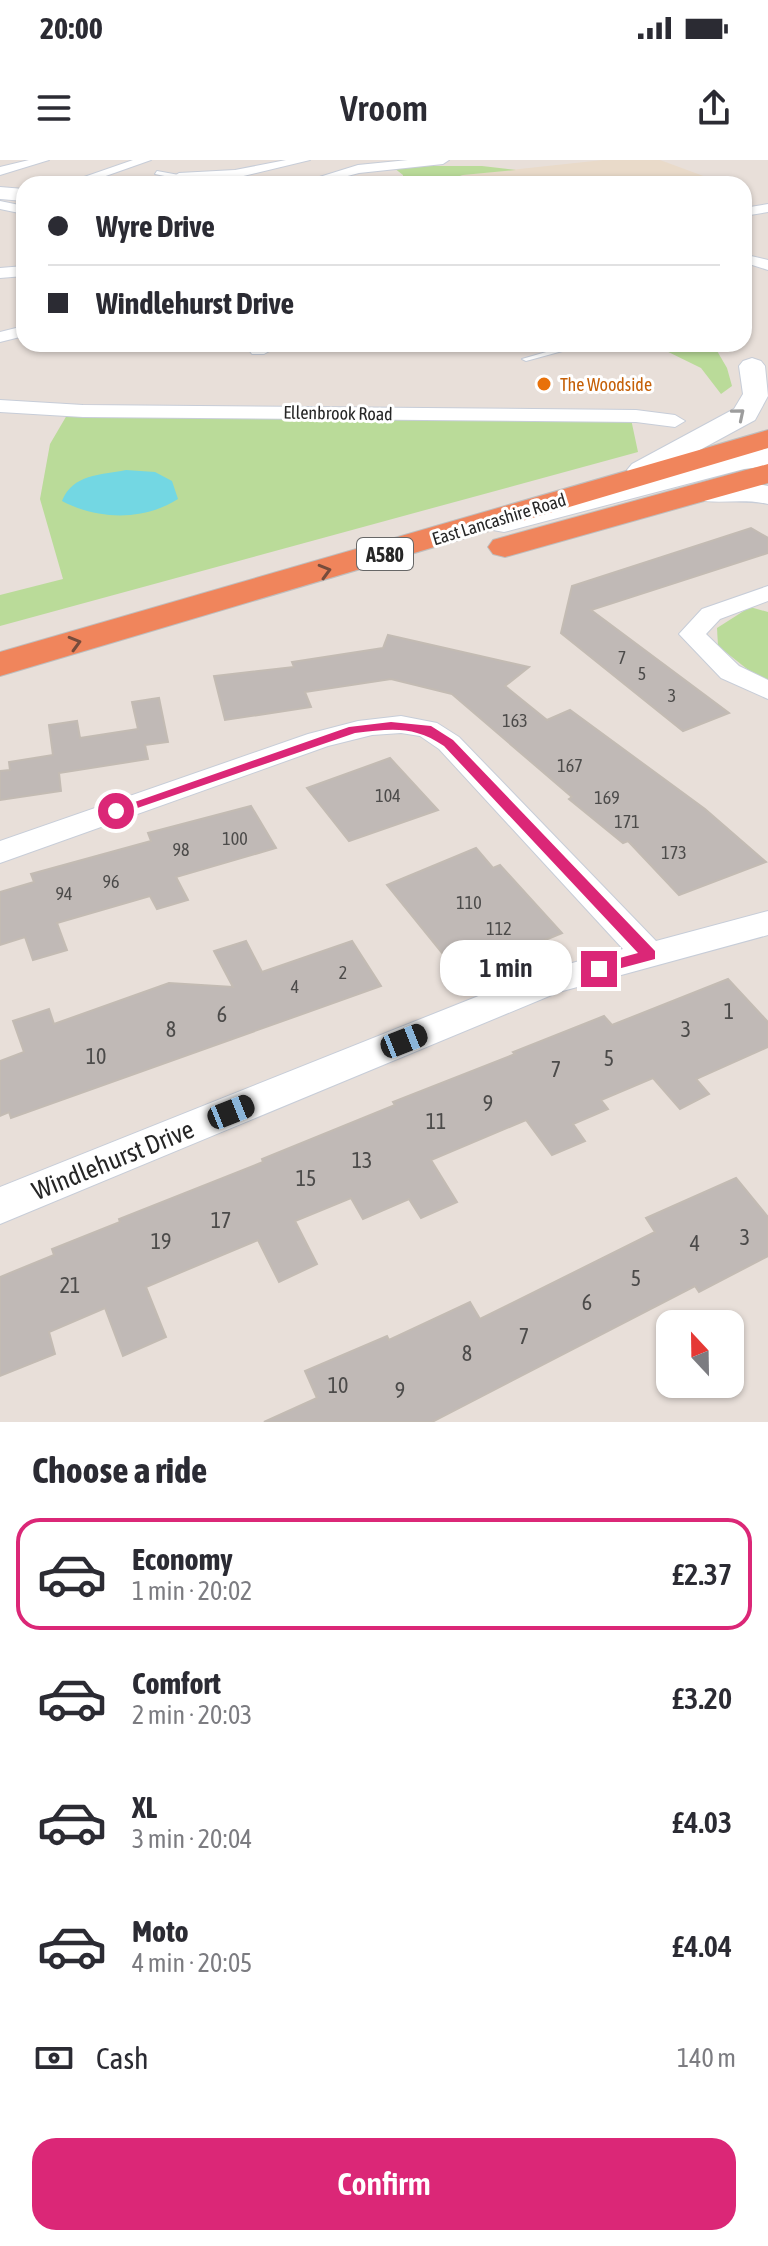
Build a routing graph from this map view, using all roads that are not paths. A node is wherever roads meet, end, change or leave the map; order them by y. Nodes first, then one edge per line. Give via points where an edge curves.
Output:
1 (43, 160) edge
2 (144, 160) edge
3 (304, 160) edge
4 (337, 160) edge
5 (443, 160) edge
6 (358, 169) junction
7 (0, 171) edge
8 (157, 173) dead end
9 (95, 176) edge
10 (174, 176) edge
11 (229, 176) edge
12 (332, 176) edge
13 (553, 352) edge
14 (526, 359) dead end
15 (752, 364) edge
16 (768, 396) edge
17 (0, 406) edge
18 (675, 421) dead end
19 (768, 439) edge
20 (768, 457) edge
21 (768, 473) edge
22 (623, 480) junction
23 (703, 493) junction
24 (768, 495) edge
25 (425, 542) junction
26 (768, 593) edge
27 (0, 664) edge
28 (0, 691) edge
29 (768, 691) edge
30 (0, 852) edge
31 (768, 923) edge
32 (649, 955) junction
33 (0, 1206) edge

1 - 7 street
2 - 9 street
3 - 11 street
4 - 6 street
5 - 6 street
6 - 12 street
8 - 10 lane
13 - 14 lane
15 - 16 main road
22 -> 15 main road via 745,414 756,394
17 - 18 street, Ellenbrook Road via 636,416
19 - 22 highway, East Lancashire Road / A580
20 - 25 main road
21 - 23 highway, East Lancashire Road / A580
22 - 25 highway, East Lancashire Road / A580
23 - 24 main road via 745,490
23 - 28 highway, East Lancashire Road / A580
27 -> 25 highway, East Lancashire Road / A580
26 - 29 street via 711,614 692,634 730,672
30 - 32 street via 318,740 391,725 427,729 449,743
31 - 32 street, Windlehurst Drive
32 - 33 street, Windlehurst Drive via 549,982

